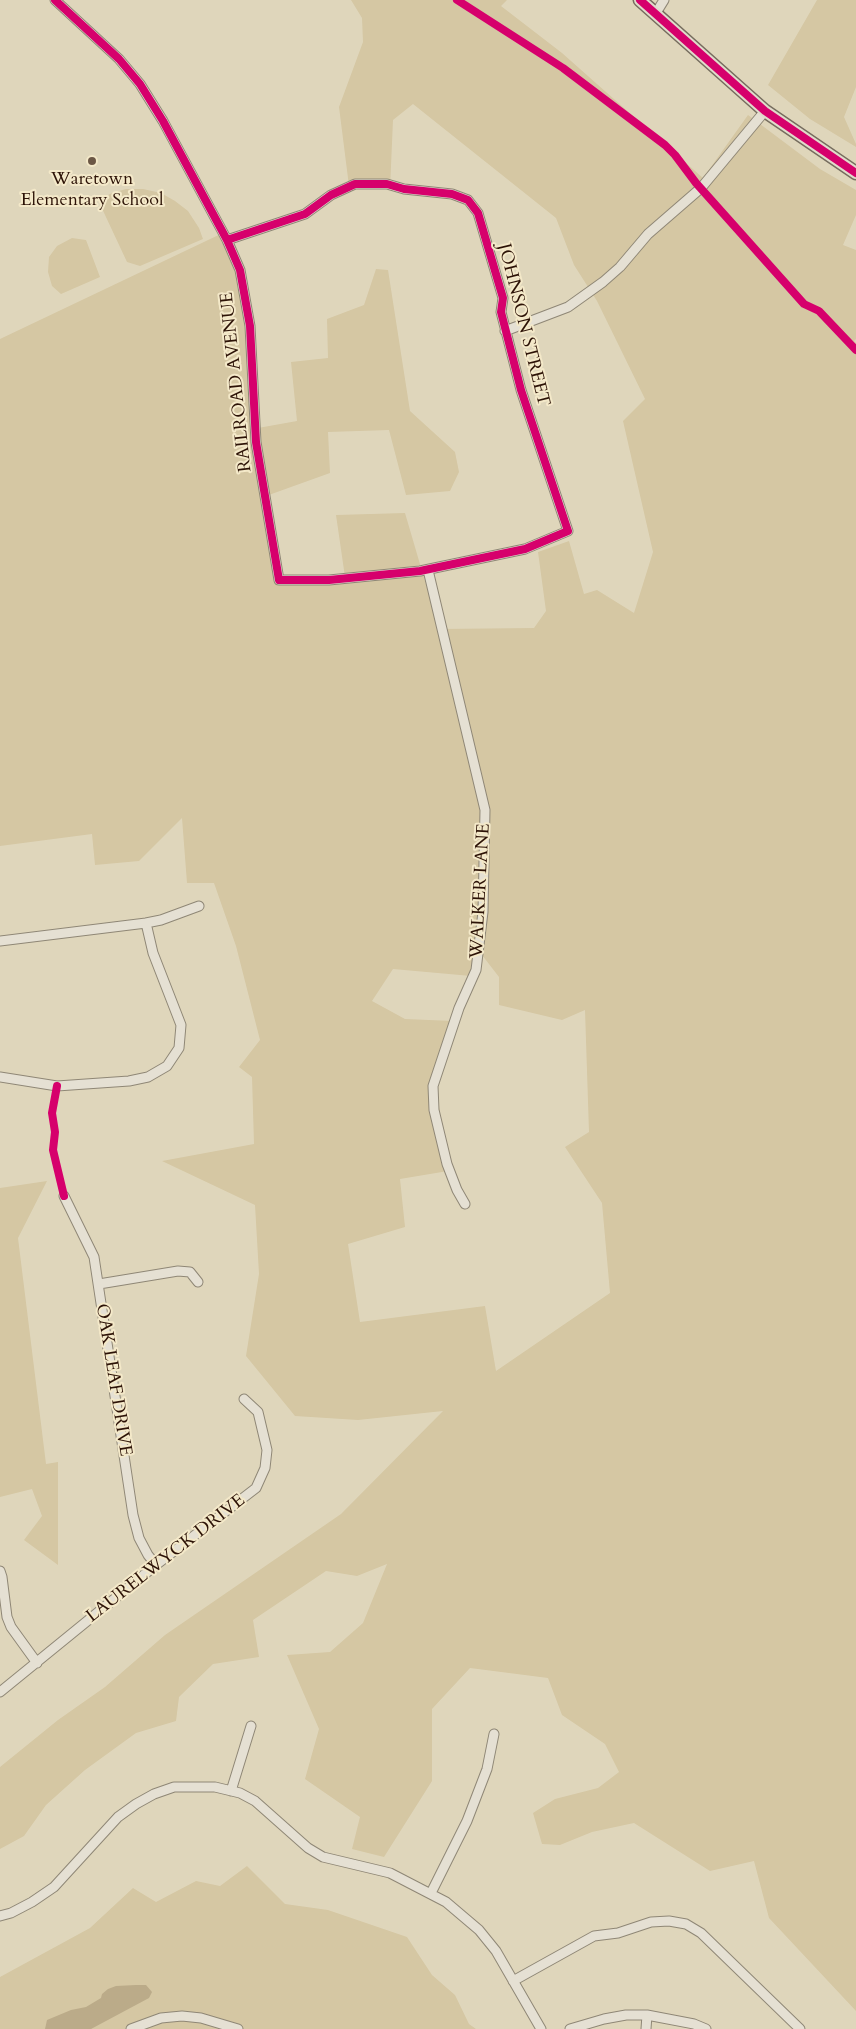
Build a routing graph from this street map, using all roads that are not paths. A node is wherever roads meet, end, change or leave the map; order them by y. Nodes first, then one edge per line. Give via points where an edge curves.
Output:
1 (56, 0) edge
2 (640, 0) edge
3 (664, 0) edge
4 (656, 14) junction
5 (765, 111) junction
6 (856, 172) edge
7 (227, 240) junction
8 (505, 331) junction
9 (428, 570) junction
10 (198, 906) dead end
11 (146, 924) junction
12 (0, 941) edge
13 (0, 1077) edge
14 (64, 1196) dead end
15 (466, 1204) dead end
16 (198, 1282) dead end
17 (99, 1284) junction
18 (244, 1399) dead end
19 (156, 1565) junction
20 (0, 1571) edge
21 (37, 1663) junction
22 (0, 1692) edge
23 (251, 1726) dead end
24 (494, 1734) dead end
25 (231, 1791) junction
26 (431, 1893) junction
27 (0, 1916) edge
28 (513, 1980) junction
29 (646, 2015) junction
30 (131, 2029) edge
31 (238, 2029) edge
32 (541, 2029) edge
33 (570, 2029) edge
34 (646, 2029) edge
35 (706, 2029) edge
36 (800, 2029) edge

1 - 7 street, RAILROAD AVENUE via 119,59 140,84
2 - 4 highway
3 - 4 street
4 - 5 highway
5 - 6 highway
5 - 8 street via 700,188 648,234 620,267 568,306
7 - 8 street, JOHNSON STREET via 305,214 331,194 355,184 387,184 460,196 468,200 478,213 503,298 501,312
7 - 9 street, RAILROAD AVENUE via 240,270 250,326 256,442 279,580 329,580
8 - 9 street, JOHNSON STREET via 568,531 525,549
9 - 15 street, WALKER LANE via 485,810 483,912 476,970 459,1008 433,1086 434,1110 447,1164
10 - 11 street
11 - 12 street
11 - 13 street via 153,953 181,1025 179,1048 167,1066 148,1077 120,1082 57,1086
14 - 17 street, OAK LEAF DRIVE via 91,1248
16 - 17 street via 190,1272 178,1271
17 - 19 street, OAK LEAF DRIVE via 134,1515 139,1538
18 - 19 street, LAURELWYCK DRIVE via 258,1412 266,1440 267,1459 262,1478 256,1488
19 - 21 street, LAURELWYCK DRIVE
20 - 21 street via 7,1617
21 - 22 street, LAURELWYCK DRIVE
23 - 25 street
24 - 26 street via 486,1769 467,1821
25 - 26 street via 255,1801 308,1848 323,1856 390,1873
25 - 27 street via 197,1786 174,1787 154,1794 118,1816 54,1887 12,1913
26 - 28 street via 479,1930
28 - 32 street
28 - 36 street via 594,1936 618,1933 651,1922 669,1921 686,1924 701,1933
29 - 33 street via 604,2019
29 - 34 street
29 - 35 street
30 - 31 street via 161,2018 182,2016 202,2018

